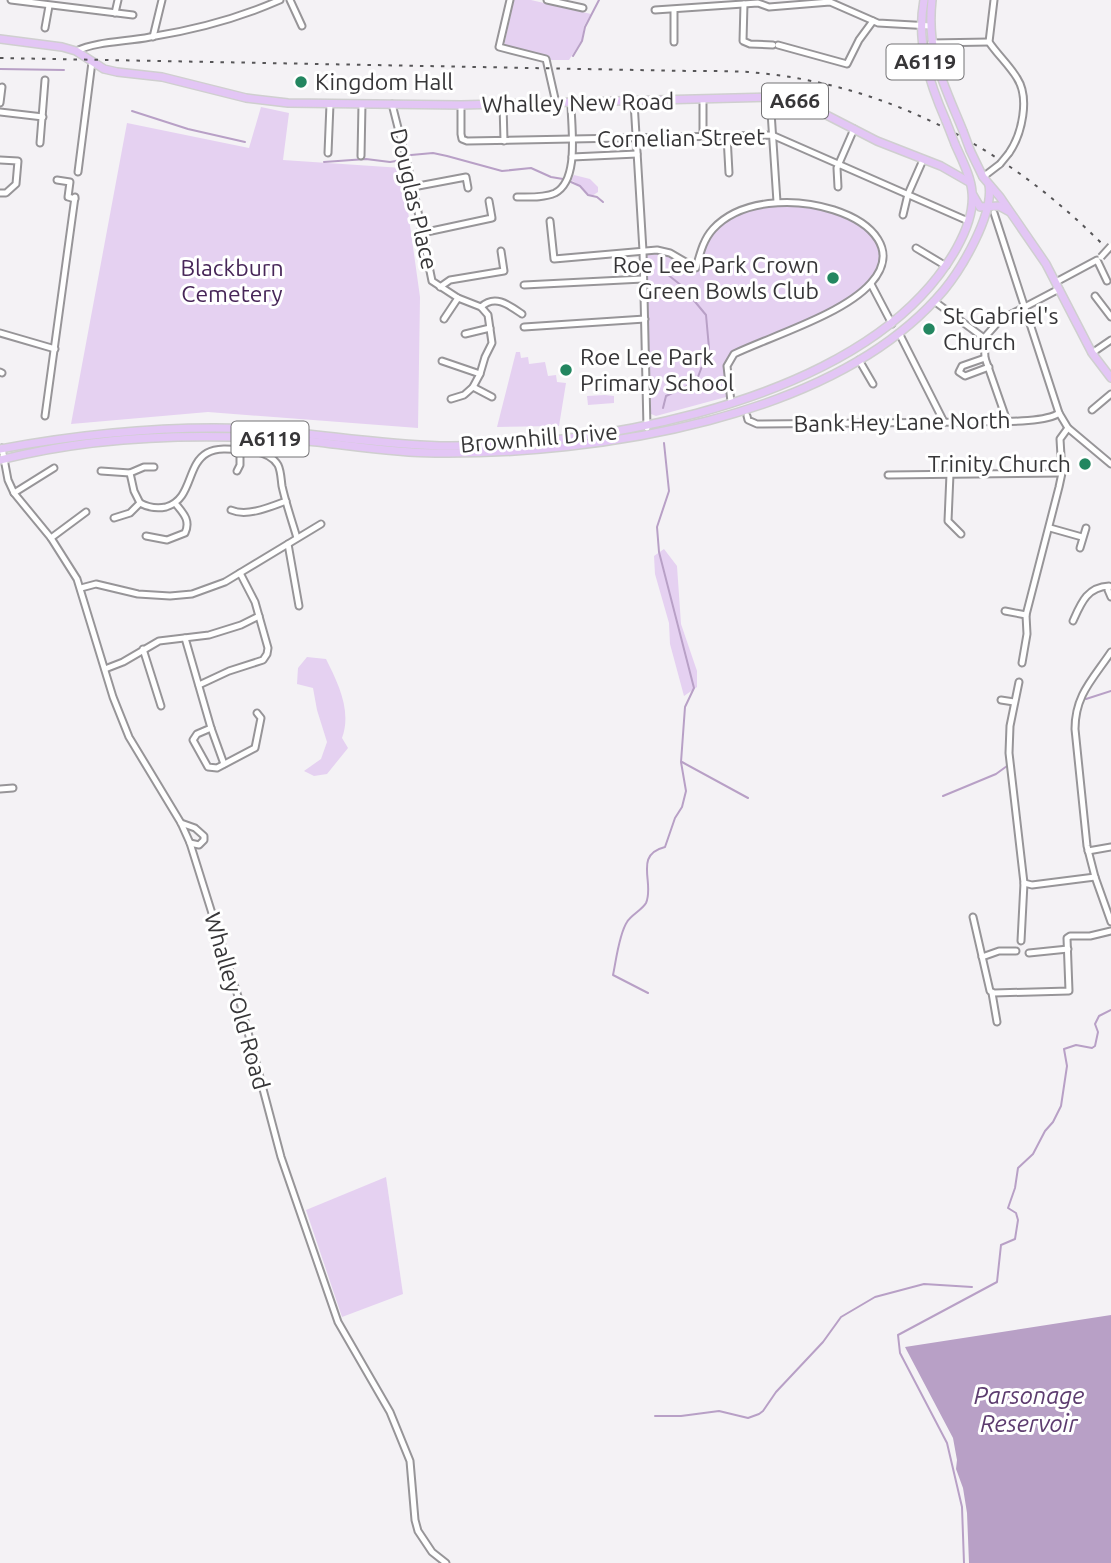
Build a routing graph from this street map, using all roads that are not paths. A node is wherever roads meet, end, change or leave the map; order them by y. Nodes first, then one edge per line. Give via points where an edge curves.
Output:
1 (11, 0) edge
2 (118, 0) edge
3 (162, 0) edge
4 (280, 0) edge
5 (290, 0) edge
6 (510, 0) edge
7 (547, 0) edge
8 (685, 0) edge
9 (924, 0) edge
10 (932, 0) edge
11 (994, 0) edge
12 (744, 4) junction
13 (780, 4) edge
14 (580, 5) edge
15 (49, 6) junction
16 (685, 8) junction
17 (655, 10) dead end
18 (674, 10) junction
19 (115, 13) junction
20 (133, 15) dead end
21 (873, 21) junction
22 (922, 25) junction
23 (302, 26) dead end
24 (931, 26) junction
25 (45, 28) dead end
26 (153, 37) junction
27 (0, 39) edge
28 (674, 42) dead end
29 (989, 42) junction
30 (931, 43) junction
31 (76, 51) junction
32 (92, 62) junction
33 (45, 80) dead end
34 (2, 87) edge
35 (771, 97) junction
36 (703, 100) junction
37 (634, 102) junction
38 (0, 103) edge
39 (556, 103) junction
40 (571, 103) junction
41 (330, 104) junction
42 (362, 104) junction
43 (392, 104) junction
44 (503, 104) junction
45 (461, 105) junction
46 (0, 112) edge
47 (43, 117) junction
48 (854, 130) junction
49 (772, 135) junction
50 (727, 136) junction
51 (704, 137) junction
52 (636, 138) junction
53 (504, 141) junction
54 (572, 141) junction
55 (40, 143) dead end
56 (328, 153) dead end
57 (637, 155) junction
58 (361, 156) dead end
59 (572, 157) junction
60 (0, 160) edge
61 (923, 160) junction
62 (839, 163) junction
63 (941, 166) junction
64 (966, 171) junction
65 (78, 172) dead end
66 (729, 173) dead end
67 (983, 177) junction
68 (57, 180) dead end
69 (989, 185) junction
70 (413, 187) junction
71 (838, 187) dead end
72 (971, 187) junction
73 (468, 188) dead end
74 (522, 189) dead end
75 (0, 193) edge
76 (908, 194) junction
77 (489, 201) dead end
78 (776, 202) junction
79 (991, 210) junction
80 (1011, 214) junction
81 (903, 215) dead end
82 (550, 221) dead end
83 (968, 221) junction
84 (422, 233) junction
85 (1111, 246) edge
86 (916, 248) dead end
87 (501, 251) dead end
88 (643, 251) junction
89 (1099, 258) junction
90 (946, 266) junction
91 (643, 279) junction
92 (1107, 281) dead end
93 (871, 284) junction
94 (524, 285) dead end
95 (1057, 285) junction
96 (440, 287) junction
97 (1095, 296) dead end
98 (458, 298) junction
99 (934, 302) junction
100 (481, 307) junction
101 (1023, 307) junction
102 (522, 314) dead end
103 (1111, 317) edge
104 (444, 319) dead end
105 (645, 319) junction
106 (892, 324) junction
107 (524, 327) dead end
108 (490, 328) junction
109 (0, 333) edge
110 (899, 333) junction
111 (465, 334) dead end
112 (984, 338) junction
113 (1111, 340) edge
114 (55, 349) junction
115 (1092, 353) junction
116 (985, 358) junction
117 (859, 360) junction
118 (442, 361) dead end
119 (989, 368) junction
120 (480, 374) junction
121 (1111, 378) edge
122 (873, 384) dead end
123 (473, 387) junction
124 (1111, 394) edge
125 (492, 397) dead end
126 (452, 399) dead end
127 (730, 402) junction
128 (1092, 410) dead end
129 (1059, 413) junction
130 (45, 416) dead end
131 (747, 416) dead end
132 (1007, 421) junction
133 (944, 422) junction
134 (647, 426) junction
135 (1068, 428) junction
136 (647, 435) junction
137 (1, 448) edge
138 (240, 450) junction
139 (2, 460) edge
140 (1111, 464) edge
141 (154, 467) dead end
142 (54, 468) dead end
143 (101, 471) dead end
144 (237, 471) dead end
145 (130, 473) junction
146 (1062, 473) junction
147 (950, 474) junction
148 (888, 475) dead end
149 (14, 493) junction
150 (286, 501) junction
151 (140, 503) junction
152 (175, 503) junction
153 (231, 510) dead end
154 (86, 512) dead end
155 (114, 518) dead end
156 (321, 524) dead end
157 (1050, 528) junction
158 (1086, 528) dead end
159 (961, 534) dead end
160 (146, 536) dead end
161 (1082, 537) junction
162 (51, 538) junction
163 (297, 538) junction
164 (288, 544) junction
165 (1080, 548) dead end
166 (240, 573) junction
167 (1110, 584) edge
168 (81, 588) junction
169 (1111, 597) edge
170 (299, 606) dead end
171 (1005, 611) dead end
172 (1026, 615) junction
173 (259, 616) junction
174 (1073, 621) dead end
175 (185, 638) junction
176 (144, 649) junction
177 (1111, 652) edge
178 (1022, 663) dead end
179 (105, 670) junction
180 (1018, 682) dead end
181 (199, 685) junction
182 (1000, 700) dead end
183 (1014, 702) junction
184 (161, 706) dead end
185 (257, 713) dead end
186 (211, 728) junction
187 (224, 764) junction
188 (13, 788) dead end
189 (0, 789) edge
190 (181, 823) junction
191 (190, 843) junction
192 (1111, 847) edge
193 (1088, 851) junction
194 (1095, 877) junction
195 (1024, 884) junction
196 (973, 917) dead end
197 (1111, 922) edge
198 (1111, 932) edge
199 (1021, 941) dead end
200 (1068, 949) junction
201 (1016, 951) dead end
202 (1029, 953) dead end
203 (982, 957) junction
204 (992, 993) junction
205 (997, 1022) dead end
206 (446, 1563) edge

1 - 15 street
2 - 19 street
3 - 26 street
4 - 26 street via 204,26
5 - 23 street
6 - 39 street via 499,47 546,59
7 - 14 street
8 - 16 street
9 - 22 highway, A6119
10 - 24 highway, A6119
11 - 29 street
12 - 13 street
12 - 16 street
12 - 21 street via 743,41 847,64
13 - 21 street via 830,2
15 - 19 street
15 - 25 street
16 - 18 street
17 - 18 street
18 - 28 street
19 - 20 street
21 - 22 street
22 - 24 street
22 - 64 highway, A6119, bridge via 929,82
24 - 30 highway, A6119
26 - 31 street
27 - 31 highway, Whalley New Road / A666
29 - 30 street
29 - 67 street, bridge via 1021,86 1021,122 1009,153
30 - 67 highway, A6119, bridge via 940,76
31 - 32 highway, Whalley New Road / A666
32 - 41 highway, Whalley New Road / A666 via 117,72 162,77 246,98
32 - 65 street
33 - 47 street
34 - 38 street
35 - 36 highway, Whalley New Road / A666
35 - 48 highway, Whalley New Road / A666 via 805,104
35 - 49 street
36 - 37 highway, Whalley New Road / A666
36 - 51 street
37 - 40 highway, Whalley New Road / A666
37 - 52 street
39 - 40 highway, Whalley New Road / A666
39 - 44 highway, Whalley New Road / A666
40 - 54 street
41 - 42 highway, Whalley New Road / A666
41 - 56 street
42 - 43 highway, Whalley New Road / A666
42 - 58 street
43 - 45 highway, Whalley New Road / A666
43 - 70 street, Douglas Place
44 - 45 highway, Whalley New Road / A666
44 - 53 street
45 - 53 street, Cornelian Street via 462,139
46 - 47 street
47 - 55 street
48 - 61 highway, Whalley New Road / A666
48 - 62 street
49 - 50 street, Cornelian Street
49 - 62 street, Cornelian Street
49 - 78 street
50 - 51 street, Cornelian Street
50 - 66 street
51 - 52 street, Cornelian Street
52 - 54 street, Cornelian Street
52 - 57 street
53 - 54 street, Cornelian Street
54 - 59 street
57 - 59 street
57 - 88 street
59 - 74 street via 568,181 555,192 520,197
60 - 75 street via 18,161 16,184
61 - 63 highway, Whalley New Road / A666
61 - 76 street
62 - 71 street
62 - 76 street, Cornelian Street
63 - 64 highway, Whalley New Road / A666
63 - 72 highway, Whalley New Road / A666
64 - 67 highway, Whalley New Road / A666
64 - 72 highway, A6119
67 - 69 highway
67 - 72 highway
68 - 114 street via 70,182 68,197 75,198
69 - 79 highway, A6119
69 - 80 highway
70 - 73 street via 466,177
70 - 84 street, Douglas Place
72 - 79 highway, A666 via 978,205
72 - 83 highway, Brownhill Drive / A6119
76 - 81 street
76 - 83 street, Cornelian Street
77 - 84 street via 492,218
78 - 88 street via 757,204 719,223 706,239 696,268 670,253
78 - 93 street via 815,205 863,224 880,241 884,254
79 - 80 highway via 999,206
79 - 99 highway, Brownhill Drive / A6119 via 958,271
79 - 101 street
80 - 95 highway
82 - 88 street via 554,259
83 - 90 highway, Brownhill Drive / A6119
84 - 96 street, Douglas Place via 432,281
85 - 89 street, bridge
86 - 90 street
87 - 96 street via 504,271 450,280
88 - 91 street
89 - 92 street
89 - 95 street
90 - 106 highway, Brownhill Drive / A6119
91 - 94 street
91 - 105 street
93 - 106 street
93 - 127 street via 817,318 734,354 727,366
95 - 101 street
95 - 115 highway
96 - 98 street, Douglas Place
97 - 103 street
98 - 100 street, Douglas Place
98 - 104 street
99 - 110 highway, Brownhill Drive / A6119
99 - 112 street
100 - 102 street via 496,300
100 - 108 street
101 - 112 street via 1000,320
101 - 129 street
105 - 107 street
105 - 134 street
106 - 127 highway, Brownhill Drive / A6119 via 835,362
108 - 111 street
108 - 120 street via 492,343
109 - 114 street
110 - 117 highway, Brownhill Drive / A6119
110 - 133 street
112 - 116 street
113 - 115 street
114 - 130 street
115 - 121 highway
116 - 119 street
116 - 119 street via 962,366 959,372 965,376
117 - 122 street
117 - 136 highway, Brownhill Drive / A6119 via 745,410
118 - 120 street
119 - 132 street
120 - 123 street
123 - 125 street
123 - 126 street
124 - 128 street
127 - 134 highway, Brownhill Drive / A6119
129 - 132 street, Bank Hey Lane North via 1052,418
129 - 135 street
131 - 133 street, Bank Hey Lane North via 757,424
132 - 133 street, Bank Hey Lane North
134 - 136 street
134 - 137 highway, Brownhill Drive / A6119 via 586,437 458,445 213,428 112,433
135 - 140 street
135 - 146 street via 1060,439
136 - 139 highway, Brownhill Drive / A6119 via 591,445 436,453 300,440 186,436 38,451
137 - 139 street, Whalley Old Road
138 - 144 street via 242,466
138 - 150 street via 268,455 277,463
138 - 152 street via 214,450 201,457 187,489
139 - 149 street, Whalley Old Road
141 - 145 street
142 - 149 street
143 - 145 street
145 - 151 street
146 - 147 street
146 - 157 street
147 - 148 street
147 - 159 street via 948,521
149 - 162 street, Whalley Old Road
150 - 153 street via 256,511
150 - 163 street
151 - 152 street via 158,508
151 - 155 street via 131,513
152 - 160 street via 188,520 188,535 167,540
154 - 162 street
156 - 163 street
157 - 161 street
157 - 172 street
158 - 161 street
161 - 165 street
162 - 168 street, Whalley Old Road
163 - 164 street
164 - 166 street
164 - 170 street
166 - 168 street via 192,594 138,594 96,584
166 - 173 street
167 - 169 street
167 - 174 street via 1084,597
168 - 179 street, Whalley Old Road
171 - 172 street
172 - 178 street
173 - 175 street via 209,635
173 - 181 street via 268,648 265,658
175 - 176 street via 159,641
175 - 181 street
176 - 179 street
176 - 184 street
177 - 193 street via 1075,711
179 - 190 street, Whalley Old Road via 129,737
180 - 183 street
181 - 186 street
182 - 183 street
183 - 195 street via 1009,753
185 - 187 street via 261,718 257,747
186 - 187 street
186 - 187 street via 195,736 194,745 209,768
188 - 189 street
190 - 191 street, Whalley Old Road
190 - 191 street via 204,836 199,845
191 - 206 street, Whalley Old Road via 241,1006 281,1157 338,1322 390,1412 410,1461 418,1531
192 - 193 street
193 - 194 street
194 - 195 street
194 - 197 street
195 - 199 street
196 - 203 street
198 - 200 street via 1070,936
200 - 202 street
200 - 204 street via 1069,991
201 - 203 street
203 - 204 street
204 - 205 street

